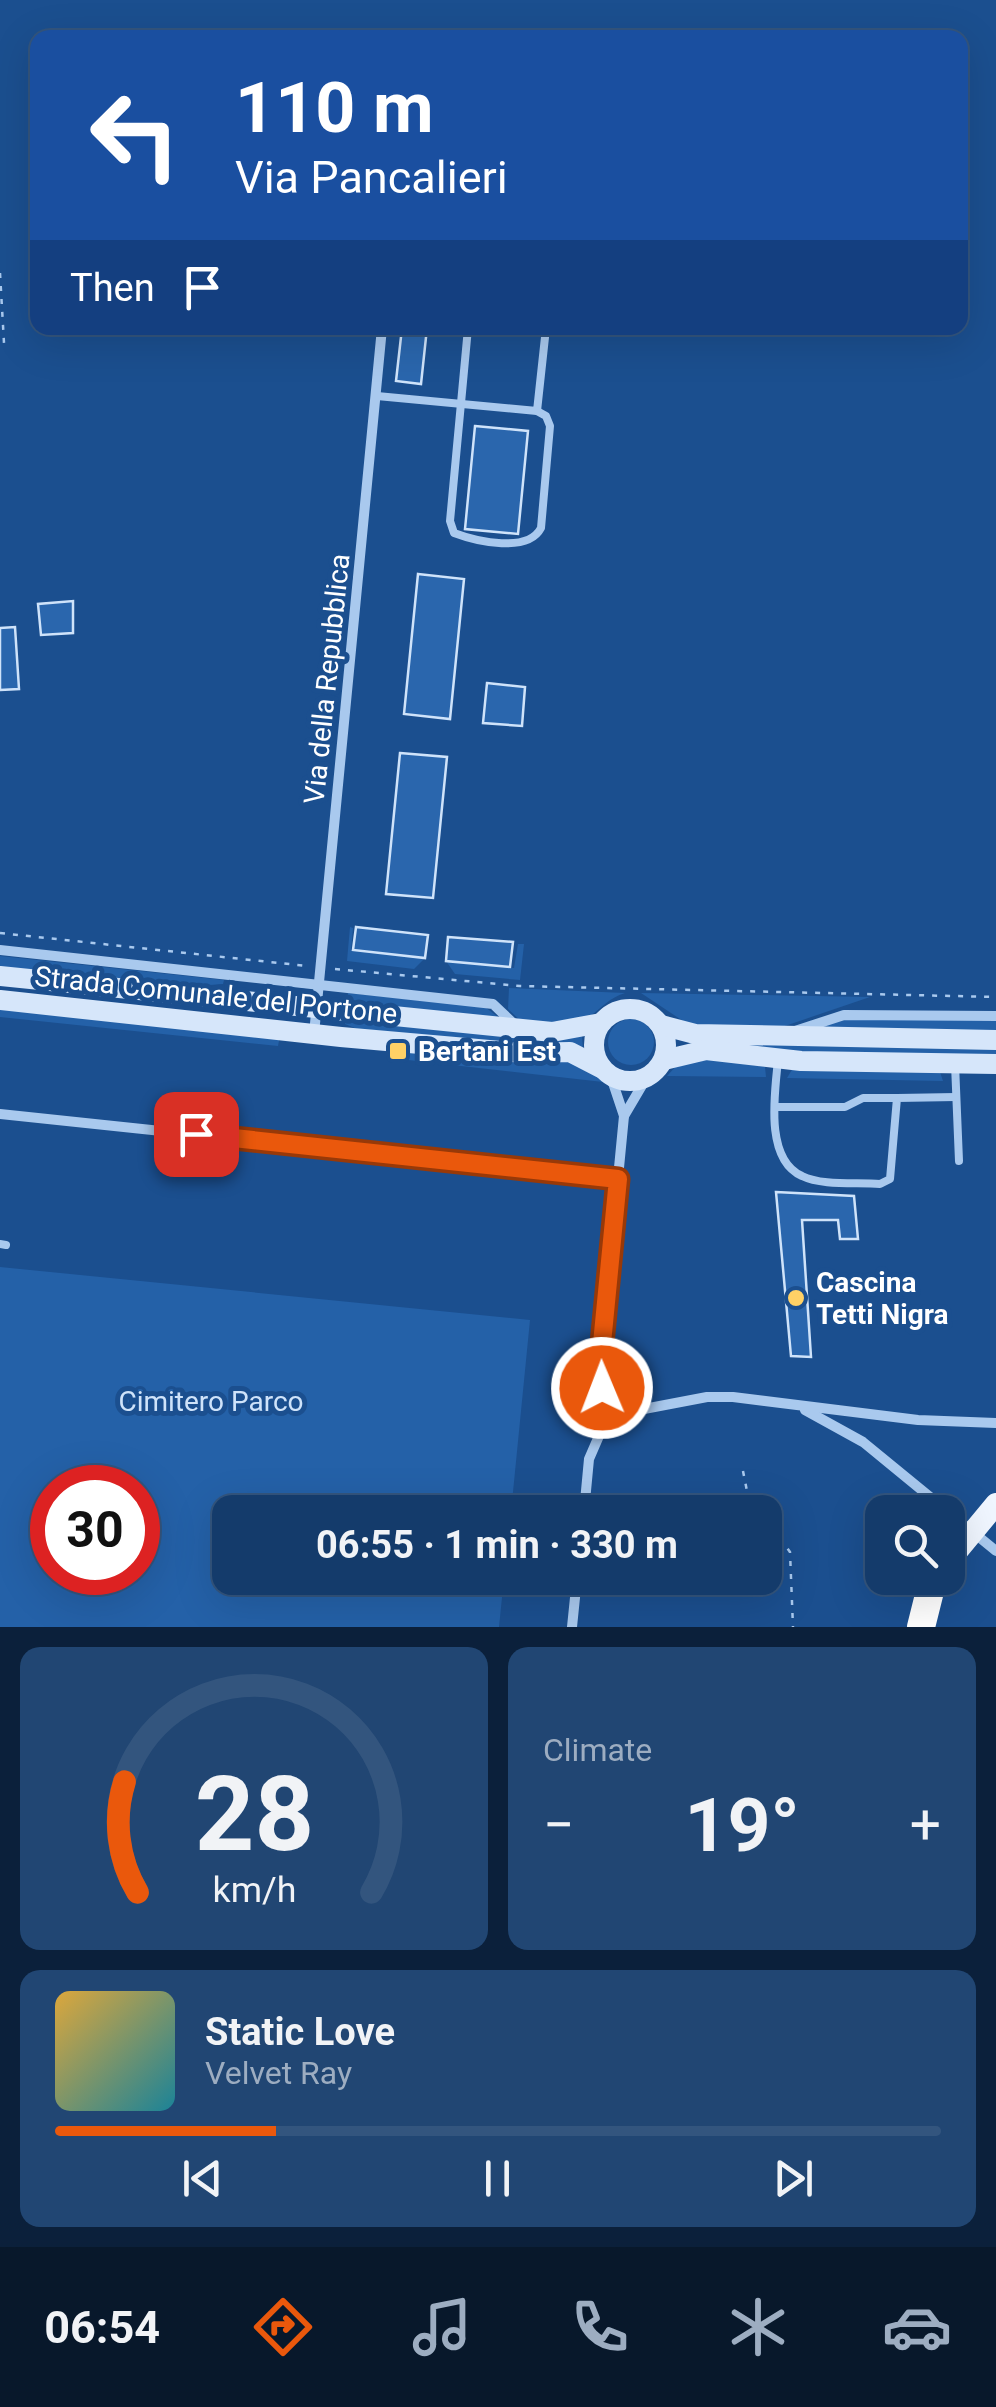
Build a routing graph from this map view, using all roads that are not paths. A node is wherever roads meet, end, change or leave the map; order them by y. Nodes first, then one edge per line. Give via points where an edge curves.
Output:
1 (381, 335) edge
2 (467, 335) edge
3 (545, 335) edge
4 (377, 396) junction
5 (459, 405) junction
6 (537, 411) junction
7 (0, 950) edge
8 (0, 976) edge
9 (318, 982) junction
10 (0, 1000) edge
11 (316, 1010) junction
12 (996, 1016) edge
13 (601, 1023) junction
14 (661, 1025) junction
15 (518, 1029) junction
16 (314, 1034) junction
17 (786, 1036) junction
18 (996, 1040) edge
19 (664, 1060) junction
20 (778, 1060) junction
21 (955, 1064) junction
22 (996, 1064) edge
23 (606, 1072) junction
24 (647, 1077) junction
25 (956, 1097) junction
26 (897, 1098) junction
27 (776, 1107) junction
28 (0, 1114) edge
29 (624, 1116) junction
30 (959, 1161) dead end
31 (618, 1179) junction
32 (604, 1399) junction
33 (796, 1405) junction
34 (623, 1413) junction
35 (996, 1423) edge
36 (602, 1429) junction
37 (586, 1495) edge
38 (994, 1506) edge
39 (965, 1541) edge
40 (996, 1551) edge
41 (575, 1595) edge
42 (926, 1595) edge
43 (930, 1595) edge
44 (572, 1627) edge
45 (907, 1627) edge
46 (921, 1627) edge

1 - 4 street, Via della Repubblica
2 - 5 lane
3 - 6 lane
4 - 5 lane
4 - 9 street, Via della Repubblica
5 - 6 lane
5 - 6 lane via 454,533 525,544 541,528 550,426
7 - 9 street, Strada Comunale del Portone
8 - 11 street, Strada Comunale del Portone
9 - 11 street, Via della Repubblica
9 - 15 street, Strada Comunale del Portone via 494,1004
10 - 16 street, Strada Comunale del Portone
11 - 15 street, Strada Comunale del Portone
11 - 16 street, Via della Repubblica
12 - 17 street via 844,1015
13 - 14 street via 620,1010 637,1009
13 - 15 street, Strada Comunale del Portone via 565,1031
13 - 23 street via 594,1051
14 - 17 street via 695,1034
14 - 19 street
16 - 23 street, Strada Comunale del Portone via 570,1052
17 - 18 street
19 - 20 street via 706,1050
19 - 24 street
20 - 21 street
20 - 27 lane
21 - 22 street
21 - 25 lane
23 - 24 street via 636,1081
23 - 29 street
24 - 29 street
25 - 26 lane
25 - 30 lane
26 - 27 lane via 863,1098 845,1107
26 - 27 lane via 893,1172 880,1184 804,1178 792,1170 777,1141
28 - 31 street
29 - 31 street
31 - 32 street via 600,1364
32 - 34 street via 618,1402
32 - 36 street via 592,1415
33 - 34 street via 708,1397
33 - 35 street
33 - 40 street via 863,1442
34 - 36 street via 614,1428
36 - 37 street
38 - 39 main road
41 - 44 street
42 - 45 main road
43 - 46 highway

